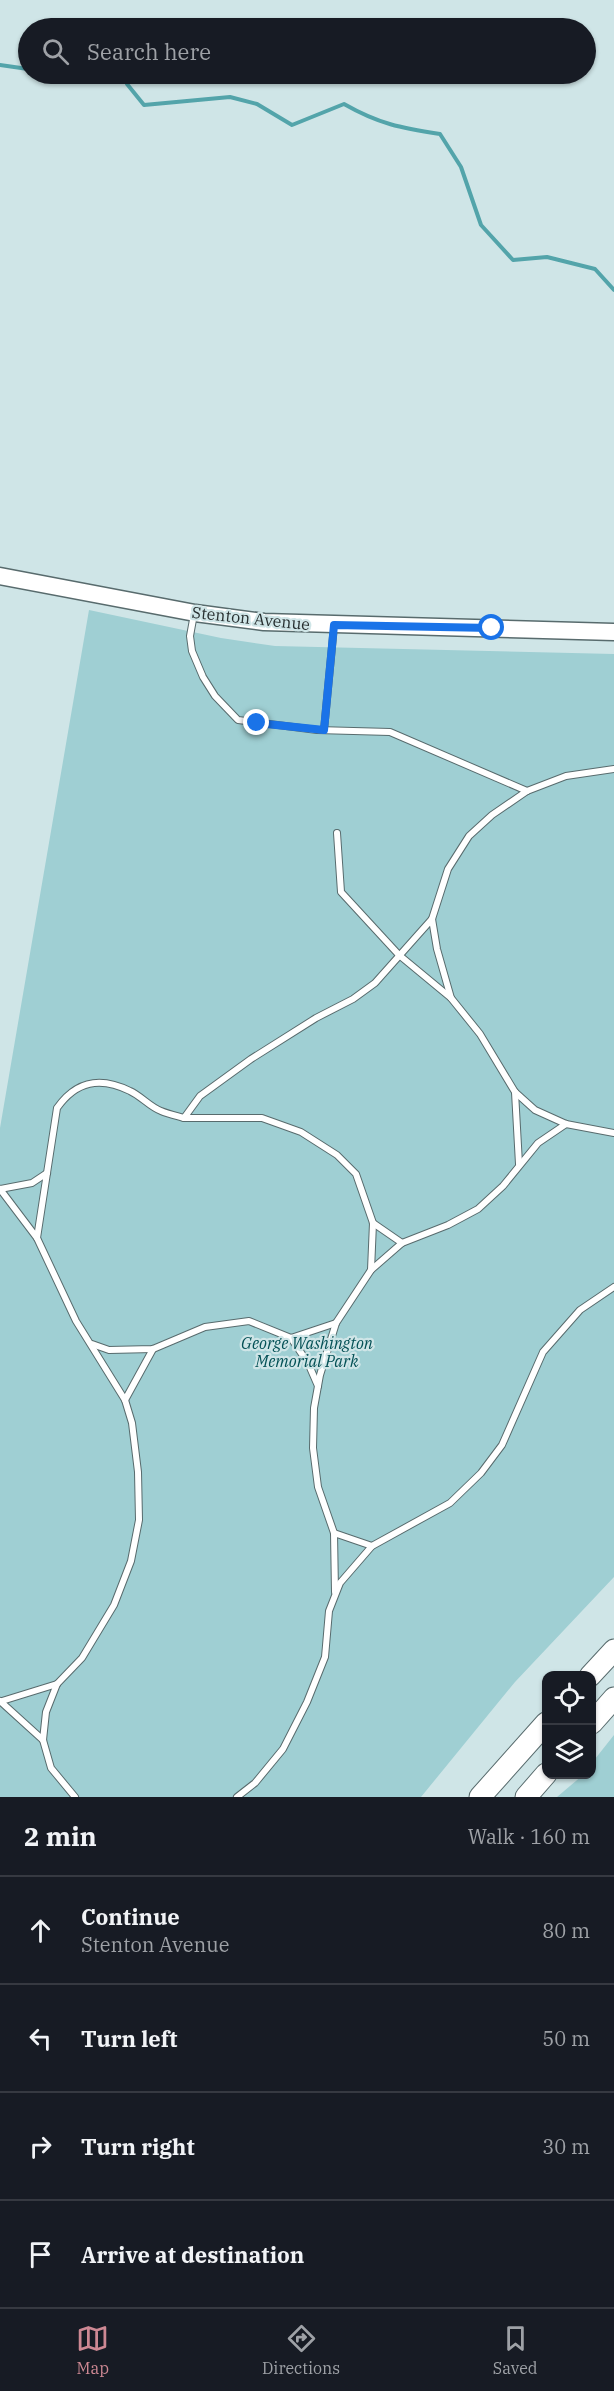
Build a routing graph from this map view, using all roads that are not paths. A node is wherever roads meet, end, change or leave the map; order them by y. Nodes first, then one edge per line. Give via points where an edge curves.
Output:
1 (0, 576) edge
2 (195, 613) junction
3 (334, 625) junction
4 (614, 632) edge
5 (324, 730) junction
6 (614, 769) edge
7 (527, 790) junction
8 (338, 833) dead end
9 (432, 919) junction
10 (399, 955) junction
11 (451, 998) junction
12 (514, 1092) junction
13 (184, 1118) junction
14 (566, 1124) junction
15 (612, 1135) edge
16 (519, 1164) junction
17 (47, 1173) junction
18 (0, 1189) edge
19 (373, 1223) junction
20 (37, 1238) junction
21 (402, 1243) junction
22 (371, 1270) junction
23 (614, 1287) edge
24 (336, 1323) junction
25 (291, 1338) junction
26 (91, 1344) junction
27 (153, 1349) junction
28 (318, 1386) junction
29 (125, 1400) junction
30 (334, 1533) junction
31 (372, 1546) junction
32 (335, 1596) junction
33 (614, 1650) edge
34 (595, 1671) edge
35 (57, 1684) junction
36 (614, 1698) edge
37 (1, 1701) edge
38 (596, 1718) edge
39 (544, 1725) edge
40 (43, 1740) junction
41 (542, 1779) edge
42 (75, 1797) edge
43 (237, 1797) edge
44 (480, 1797) edge
45 (526, 1797) edge

1 - 2 main road, Stenton Avenue
2 - 3 main road, Stenton Avenue via 264,622
2 - 5 lane via 190,636 192,651 215,696 238,720
3 - 4 main road, Stenton Avenue
3 - 5 lane
5 - 7 lane via 390,732
6 - 7 lane via 566,776
7 - 9 lane via 469,836 448,869
8 - 10 lane via 341,892
9 - 10 lane
9 - 11 lane
10 - 11 lane
10 - 13 lane via 375,983 353,999 251,1059 200,1096
11 - 12 lane via 480,1034
12 - 14 lane via 535,1110
12 - 16 lane
13 - 17 lane via 160,1111 130,1090 100,1082 86,1083 67,1094 57,1108
13 - 19 lane via 262,1118 301,1132 337,1155 356,1174
14 - 15 lane
14 - 16 lane via 538,1143
16 - 21 lane via 478,1209
17 - 18 lane via 32,1183
17 - 20 lane
18 - 20 lane
19 - 21 lane
19 - 22 lane
20 - 26 lane via 50,1272
21 - 22 lane
22 - 24 lane
23 - 31 lane via 580,1311 543,1352 502,1444 481,1473 450,1503
24 - 25 lane
24 - 28 lane
25 - 27 lane via 249,1322 205,1327
25 - 28 lane
26 - 27 lane via 109,1350
26 - 29 lane
27 - 29 lane
28 - 30 lane via 313,1448 318,1487
29 - 35 lane via 138,1472 139,1520 131,1561 114,1605 82,1658
30 - 31 lane
30 - 32 lane
31 - 32 lane via 340,1583
32 - 43 lane via 329,1611 325,1657 307,1702 283,1749 255,1783
33 - 34 highway
35 - 37 lane
35 - 40 lane via 45,1712
36 - 38 highway
37 - 40 lane
39 - 44 highway
40 - 42 lane via 51,1768
41 - 45 highway

